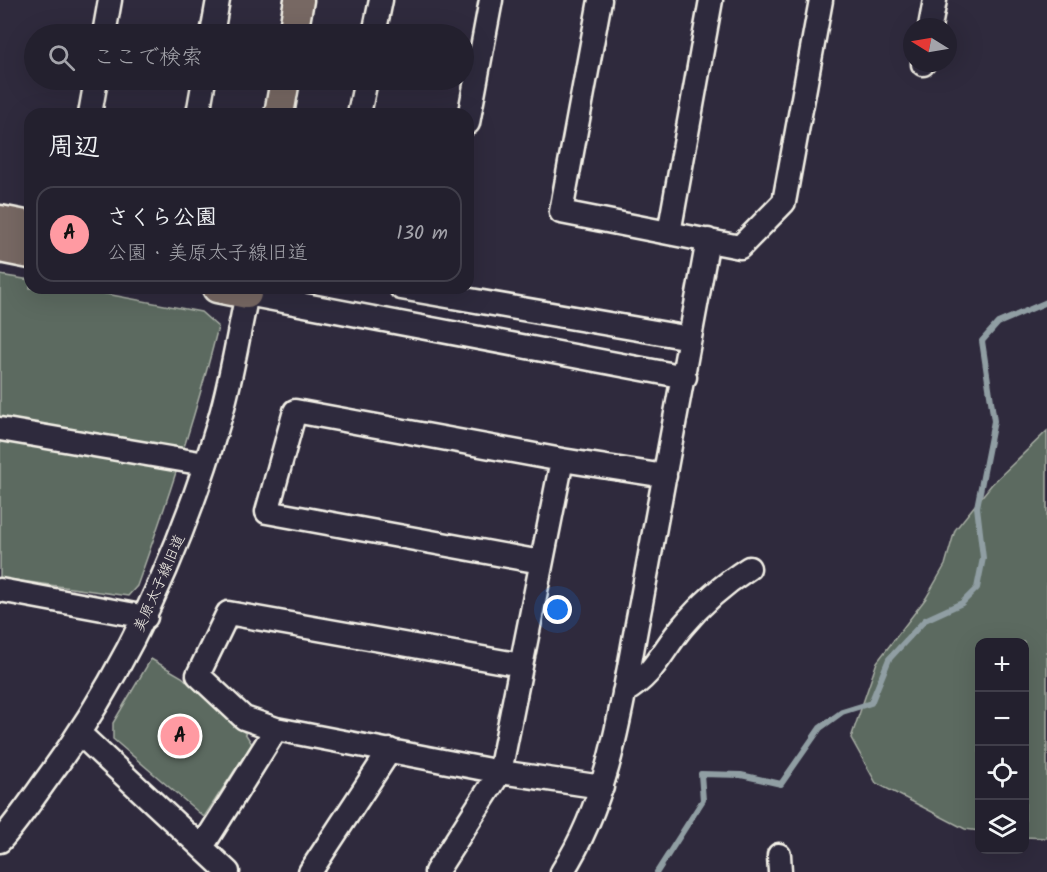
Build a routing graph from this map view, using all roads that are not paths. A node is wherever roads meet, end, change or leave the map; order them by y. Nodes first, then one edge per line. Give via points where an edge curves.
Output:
1 (110, 0) edge
2 (218, 0) edge
3 (299, 0) edge
4 (381, 0) edge
5 (491, 0) edge
6 (600, 0) edge
7 (711, 0) edge
8 (821, 0) edge
9 (935, 0) edge
10 (932, 18) edge
11 (106, 24) edge
12 (214, 24) edge
13 (295, 24) edge
14 (376, 24) edge
15 (94, 90) edge
16 (202, 90) edge
17 (283, 90) edge
18 (364, 90) edge
19 (91, 108) edge
20 (199, 108) edge
21 (280, 108) edge
22 (360, 108) edge
23 (471, 108) edge
24 (0, 220) edge
25 (24, 225) edge
26 (669, 233) junction
27 (708, 240) junction
28 (0, 248) edge
29 (24, 253) edge
30 (246, 294) edge
31 (262, 294) edge
32 (436, 294) edge
33 (690, 338) junction
34 (685, 377) junction
35 (0, 429) edge
36 (562, 460) junction
37 (205, 464) junction
38 (665, 476) junction
39 (541, 562) junction
40 (749, 568) dead end
41 (0, 590) edge
42 (146, 617) junction
43 (521, 665) junction
44 (624, 692) junction
45 (276, 729) junction
46 (80, 734) junction
47 (390, 750) junction
48 (500, 772) junction
49 (602, 787) junction
50 (0, 841) edge
51 (202, 847) junction
52 (228, 872) edge
53 (310, 872) edge
54 (436, 872) edge
55 (562, 872) edge

1 - 11 street
2 - 12 street
3 - 13 main road
4 - 14 street
5 - 23 street
6 - 26 street via 561,212
7 - 26 street
8 - 27 street via 784,202 740,247
9 - 10 street
15 - 19 street
16 - 20 street
17 - 21 main road
18 - 22 street
24 - 25 main road
26 - 27 street
27 - 33 street
28 - 29 main road
30 - 37 street, 美原太子線旧道 via 222,411
31 - 34 street
32 - 33 street
33 - 34 street
34 - 38 street
35 - 37 street
36 - 38 street
36 - 39 street
36 - 39 street via 295,411 267,512
37 - 42 street, 美原太子線旧道 via 170,565
38 - 44 street
39 - 43 street
40 - 44 street via 727,582 682,627 642,682
41 - 42 street
42 - 46 street, 美原太子線旧道
43 - 45 street via 228,613 198,675 244,718
43 - 48 street
44 - 49 street
45 - 47 street
45 - 51 street
46 - 50 street, 美原太子線旧道
46 - 51 street
47 - 48 street
47 - 53 street
48 - 49 street
48 - 54 street
49 - 55 street via 578,848
51 - 52 street

